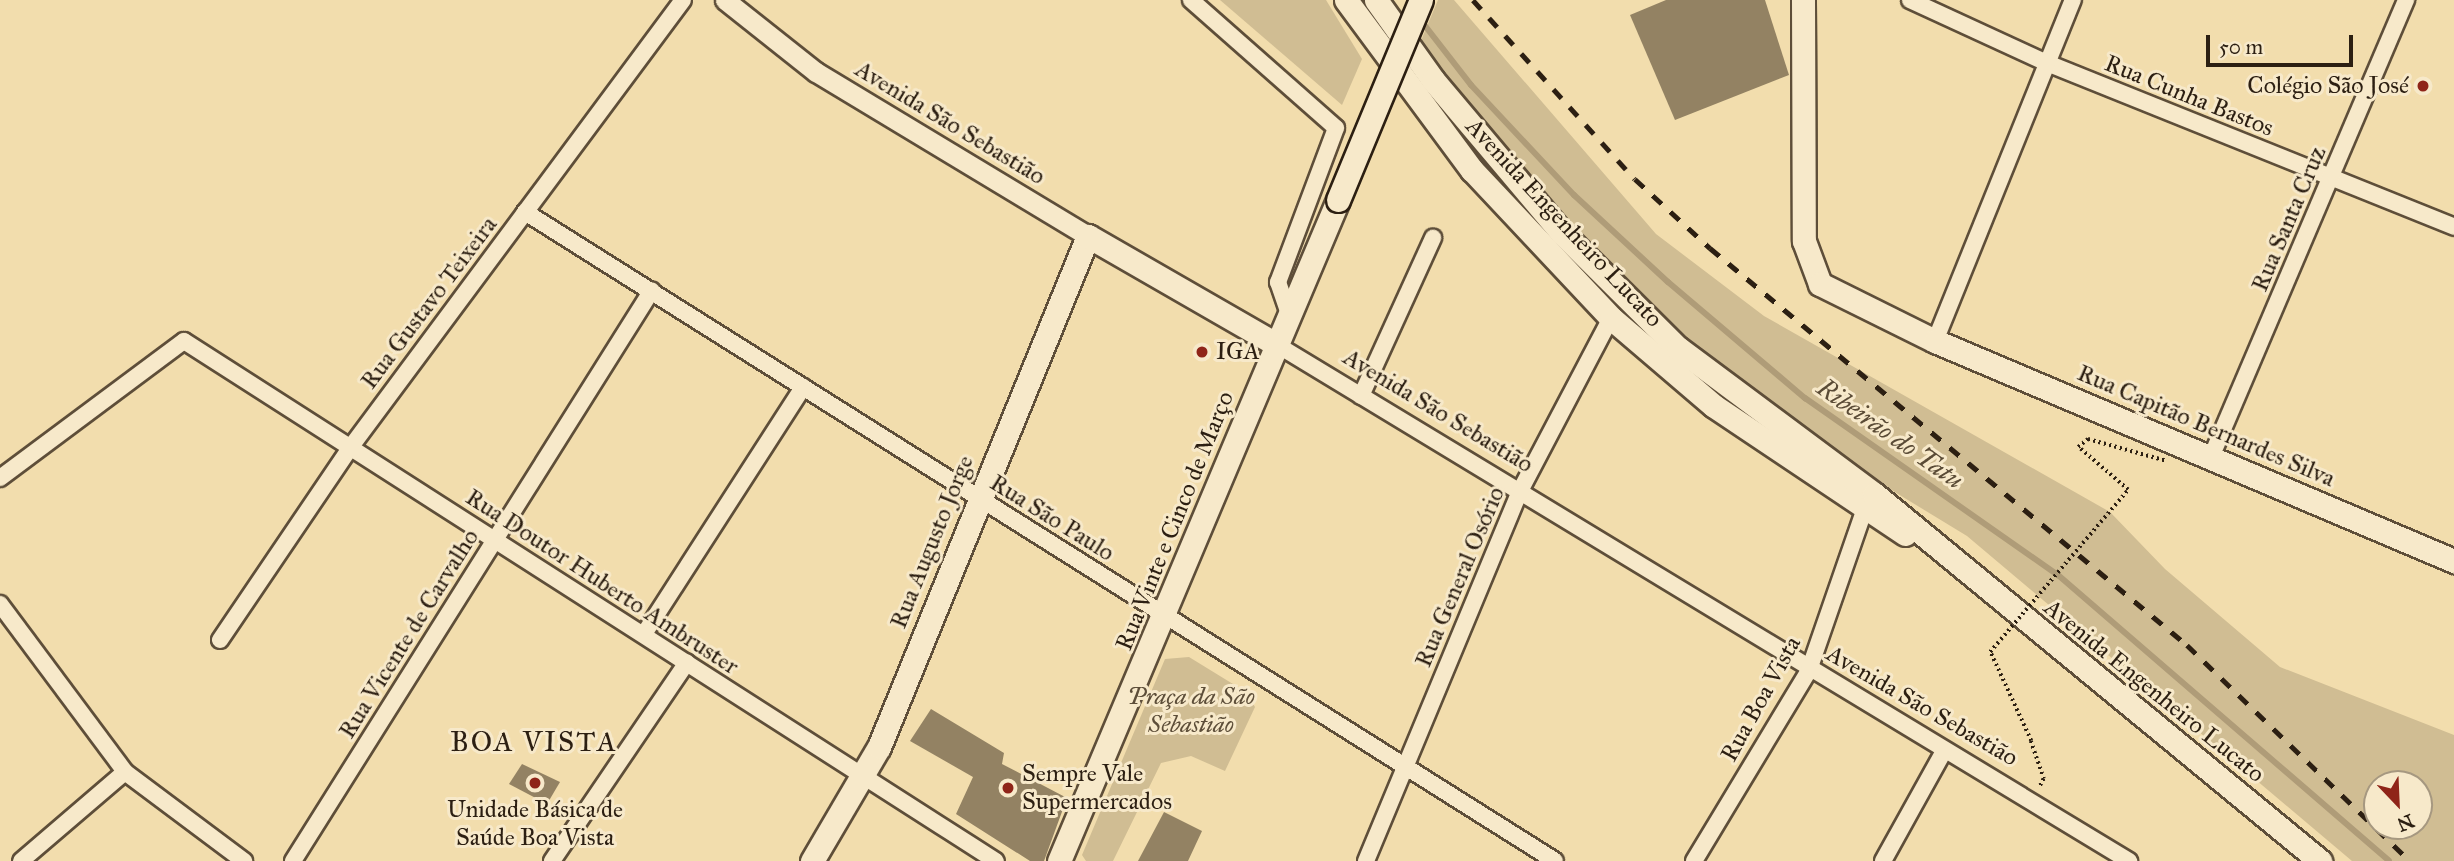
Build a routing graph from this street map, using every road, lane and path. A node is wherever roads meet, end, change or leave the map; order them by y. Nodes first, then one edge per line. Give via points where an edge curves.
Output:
1 (683, 0) edge
2 (724, 0) edge
3 (1191, 0) edge
4 (1346, 0) edge
5 (1376, 0) edge
6 (1421, 0) edge
7 (1910, 0) edge
8 (2073, 0) edge
9 (2406, 0) edge
10 (1804, 1) edge
11 (2047, 63) junction
12 (2332, 178) junction
13 (526, 212) junction
14 (2454, 227) edge
15 (1088, 236) junction
16 (1433, 238) dead end
17 (652, 289) junction
18 (1288, 311) junction
19 (1611, 318) junction
20 (1936, 341) junction
21 (1274, 343) junction
22 (1678, 348) junction
23 (803, 387) junction
24 (1361, 396) junction
25 (350, 448) junction
26 (2212, 455) junction
27 (2167, 461) dead end
28 (0, 478) edge
29 (1520, 491) junction
30 (977, 497) junction
31 (1869, 502) junction
32 (495, 539) junction
33 (2454, 561) edge
34 (0, 604) edge
35 (1167, 617) junction
36 (644, 634) junction
37 (220, 640) dead end
38 (687, 662) junction
39 (1808, 670) junction
40 (1944, 751) junction
41 (1406, 766) junction
42 (125, 772) junction
43 (863, 780) junction
44 (2032, 800) junction
45 (21, 861) edge
46 (244, 861) edge
47 (293, 861) edge
48 (552, 861) edge
49 (812, 861) edge
50 (996, 861) edge
51 (1059, 861) edge
52 (1366, 861) edge
53 (1555, 861) edge
54 (1694, 861) edge
55 (1883, 861) edge
56 (2129, 861) edge
57 (2320, 861) edge

1 - 13 street, Rua Gustavo Teixeira
2 - 15 street, Avenida São Sebastião via 816,72
3 - 18 street via 1336,128 1278,282
4 - 19 main road, Avenida Engenheiro Lucato via 1472,170
5 - 22 main road, Avenida Engenheiro Lucato via 1433,80 1562,233
6 - 18 main road, Rua Vinte e Cinco de Março, bridge
7 - 11 street, Rua Cunha Bastos
8 - 11 street
9 - 12 street, Rua Santa Cruz
10 - 20 main road, Rua Capitão Bernardes Silva via 1807,264 1837,296
11 - 12 street, Rua Cunha Bastos
11 - 20 street
12 - 14 street, Rua Cunha Bastos
12 - 26 street, Rua Santa Cruz
13 - 17 street, Rua São Paulo
13 - 25 street, Rua Gustavo Teixeira
15 - 21 main road, Avenida São Sebastião
15 - 30 main road, Rua Augusto Jorge
16 - 24 street
17 - 23 street, Rua São Paulo
17 - 32 street, Rua Vicente de Carvalho
18 - 21 main road, Rua Vinte e Cinco de Março
19 - 22 main road via 1634,319
19 - 29 street, Rua General Osório
19 - 31 main road, Avenida Engenheiro Lucato via 1714,406
20 - 26 main road, Rua Capitão Bernardes Silva
21 - 24 street, Avenida São Sebastião
21 - 35 main road, Rua Vinte e Cinco de Março
22 - 31 main road, Avenida Engenheiro Lucato
23 - 30 street, Rua São Paulo
23 - 36 street
24 - 29 street, Avenida São Sebastião
25 - 28 street, Rua Doutor Huberto Ambruster via 184,341
25 - 32 street, Rua Doutor Huberto Ambruster
25 - 37 street, Rua Gustavo Teixeira
26 - 33 main road, Rua Capitão Bernardes Silva
27 - 44 path, bridge via 2088,439 2078,447 2128,490 1990,652 2044,779
29 - 39 street, Avenida São Sebastião
29 - 41 street, Rua General Osório
30 - 35 street, Rua São Paulo
30 - 43 main road, Rua Augusto Jorge
31 - 39 street, Rua Boa Vista
31 - 57 main road, Avenida Engenheiro Lucato via 1955,562
32 - 36 street, Rua Doutor Huberto Ambruster
32 - 47 street, Rua Vicente de Carvalho
34 - 42 street
35 - 41 street, Rua São Paulo
35 - 51 main road, Rua Vinte e Cinco de Março
36 - 38 street, Rua Doutor Huberto Ambruster
38 - 43 street, Rua Doutor Huberto Ambruster
38 - 48 street
39 - 40 street, Avenida São Sebastião
39 - 54 street, Rua Boa Vista
40 - 44 street, Avenida São Sebastião
40 - 55 street
41 - 52 street, Rua General Osório
41 - 53 street, Rua São Paulo
42 - 45 street
42 - 46 street
43 - 49 main road, Rua Augusto Jorge
43 - 50 street, Rua Doutor Huberto Ambruster
44 - 56 street, Avenida São Sebastião

